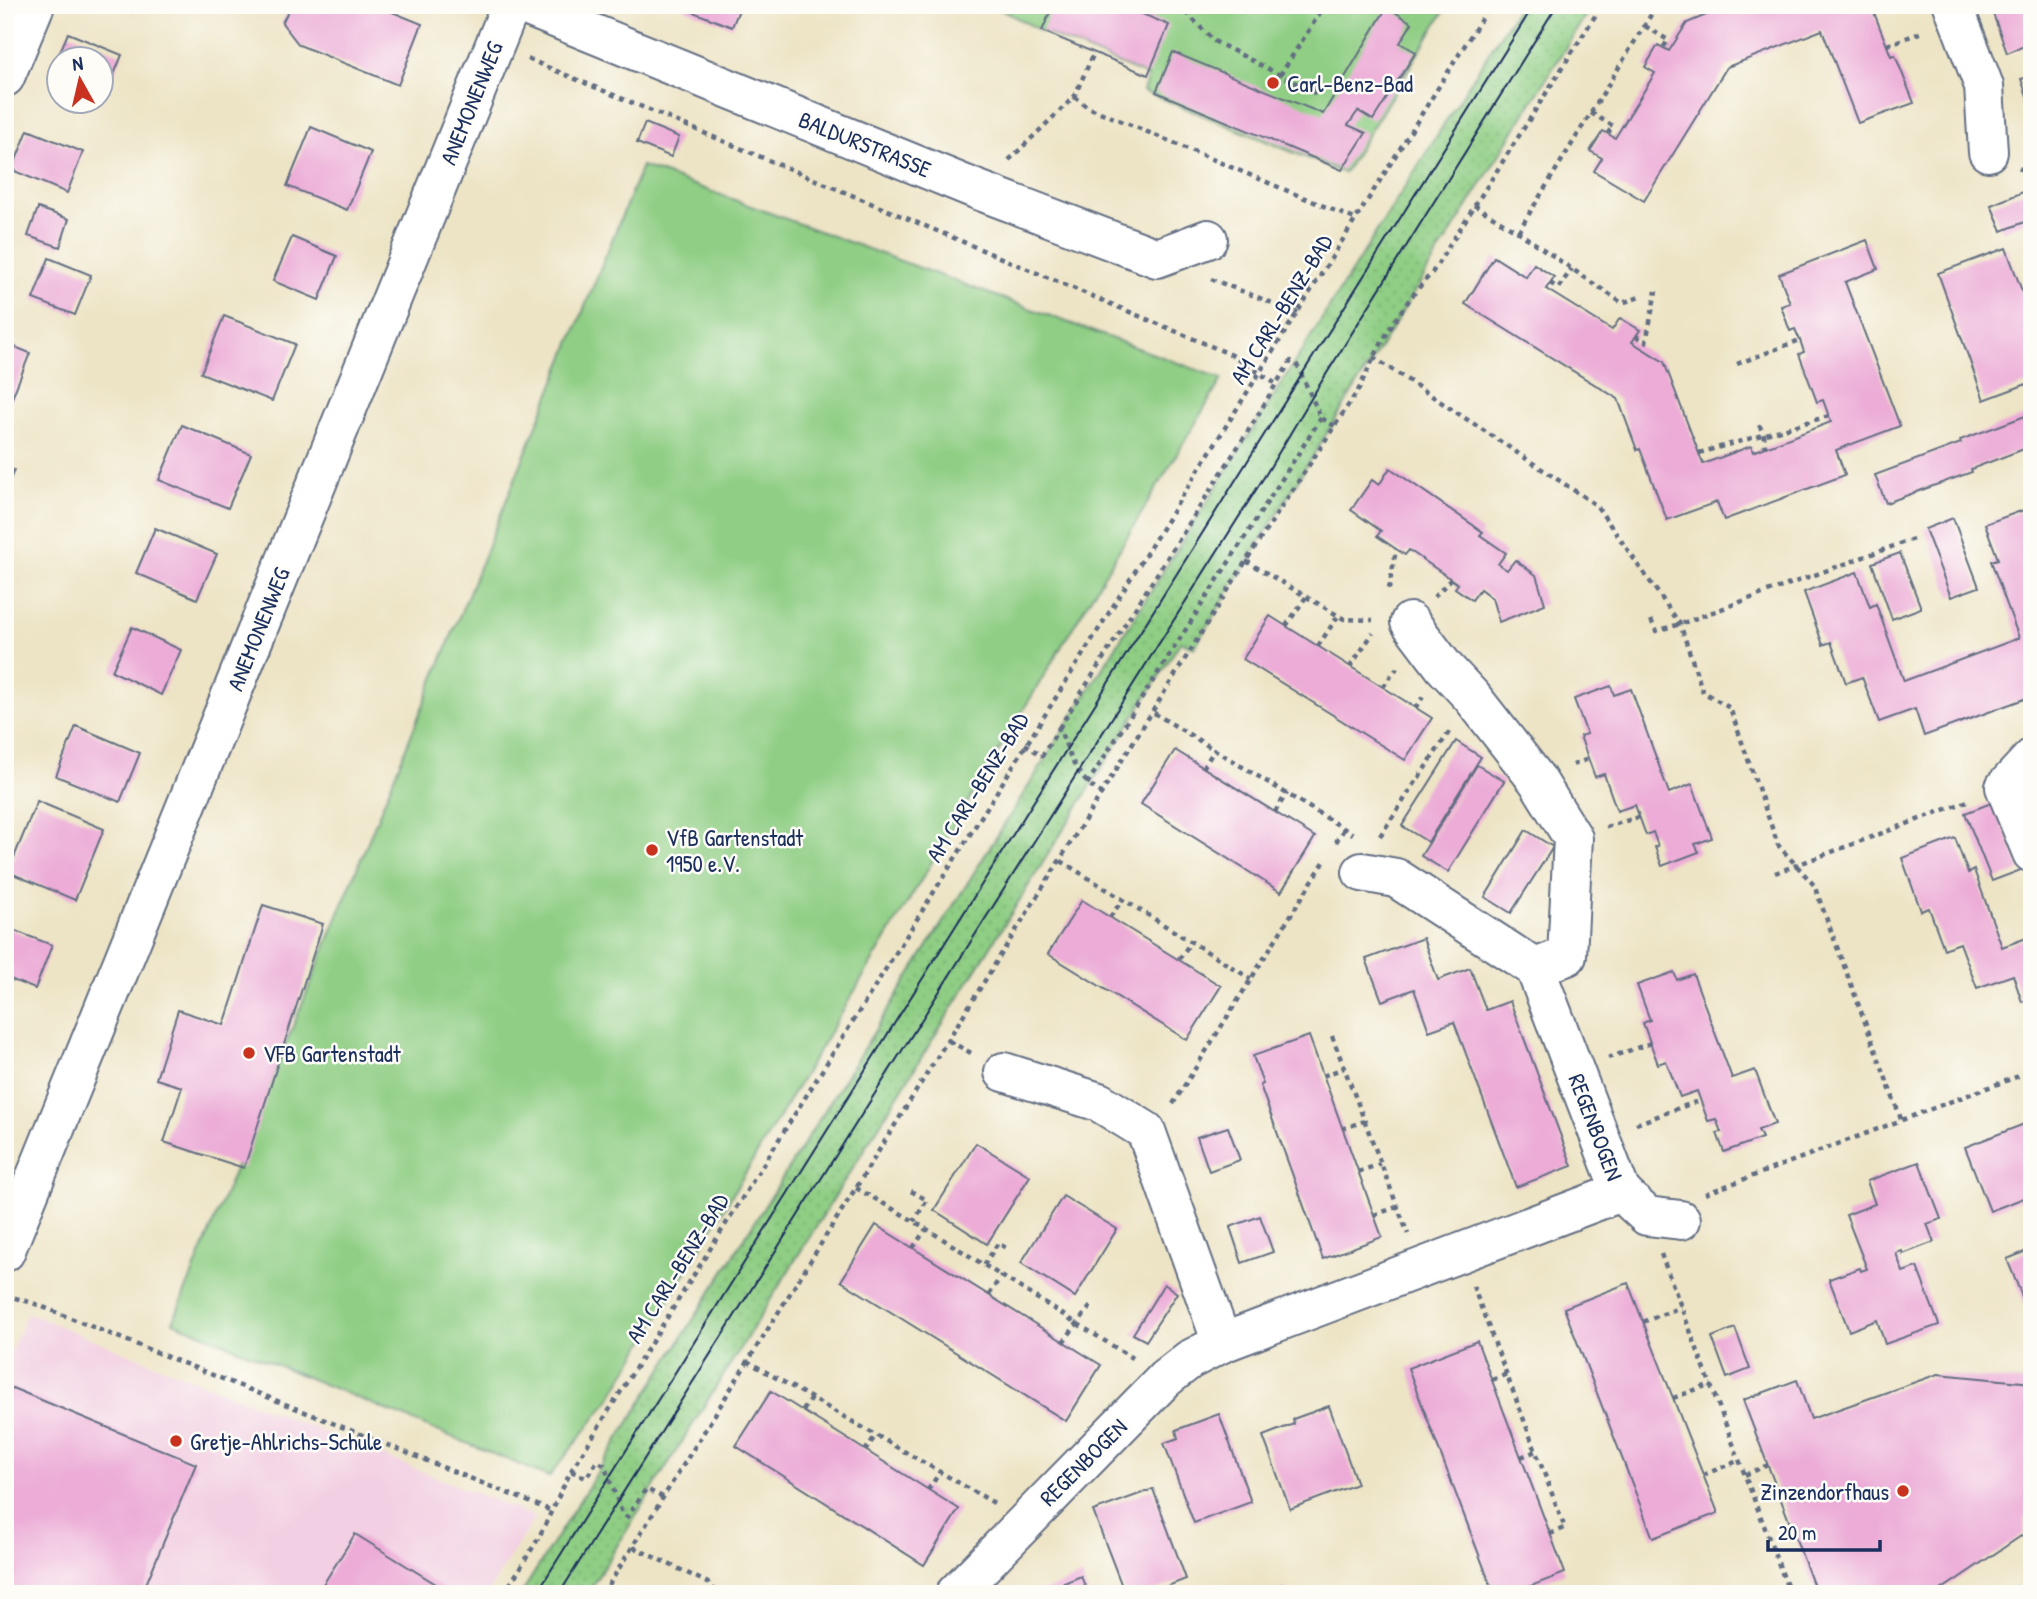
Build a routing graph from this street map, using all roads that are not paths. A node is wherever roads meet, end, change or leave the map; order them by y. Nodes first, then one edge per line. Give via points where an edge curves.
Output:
1 (35, 5) edge
2 (511, 5) edge
3 (523, 5) edge
4 (1952, 5) edge
5 (5, 78) edge
6 (1987, 152) dead end
7 (1208, 239) dead end
8 (1392, 621) road end
9 (2032, 758) edge
10 (2032, 853) edge
11 (1377, 865) road end
12 (1535, 968) junction
13 (1004, 1072) dead end
14 (5, 1252) edge
15 (1222, 1343) junction
16 (955, 1594) edge

1 - 5 street
2 - 14 street, ANEMONENWEG
3 - 7 street, BALDURSTRASSE via 1157,258
4 - 6 street via 1984,86
8 - 12 street via 1472,696 1537,780 1573,838 1567,956
9 - 10 street via 2005,787
11 - 12 street
12 - 15 street, REGENBOGEN via 1600,1138 1649,1209 1460,1253
13 - 15 street via 1099,1101 1146,1131
15 - 16 street, REGENBOGEN via 1165,1379

